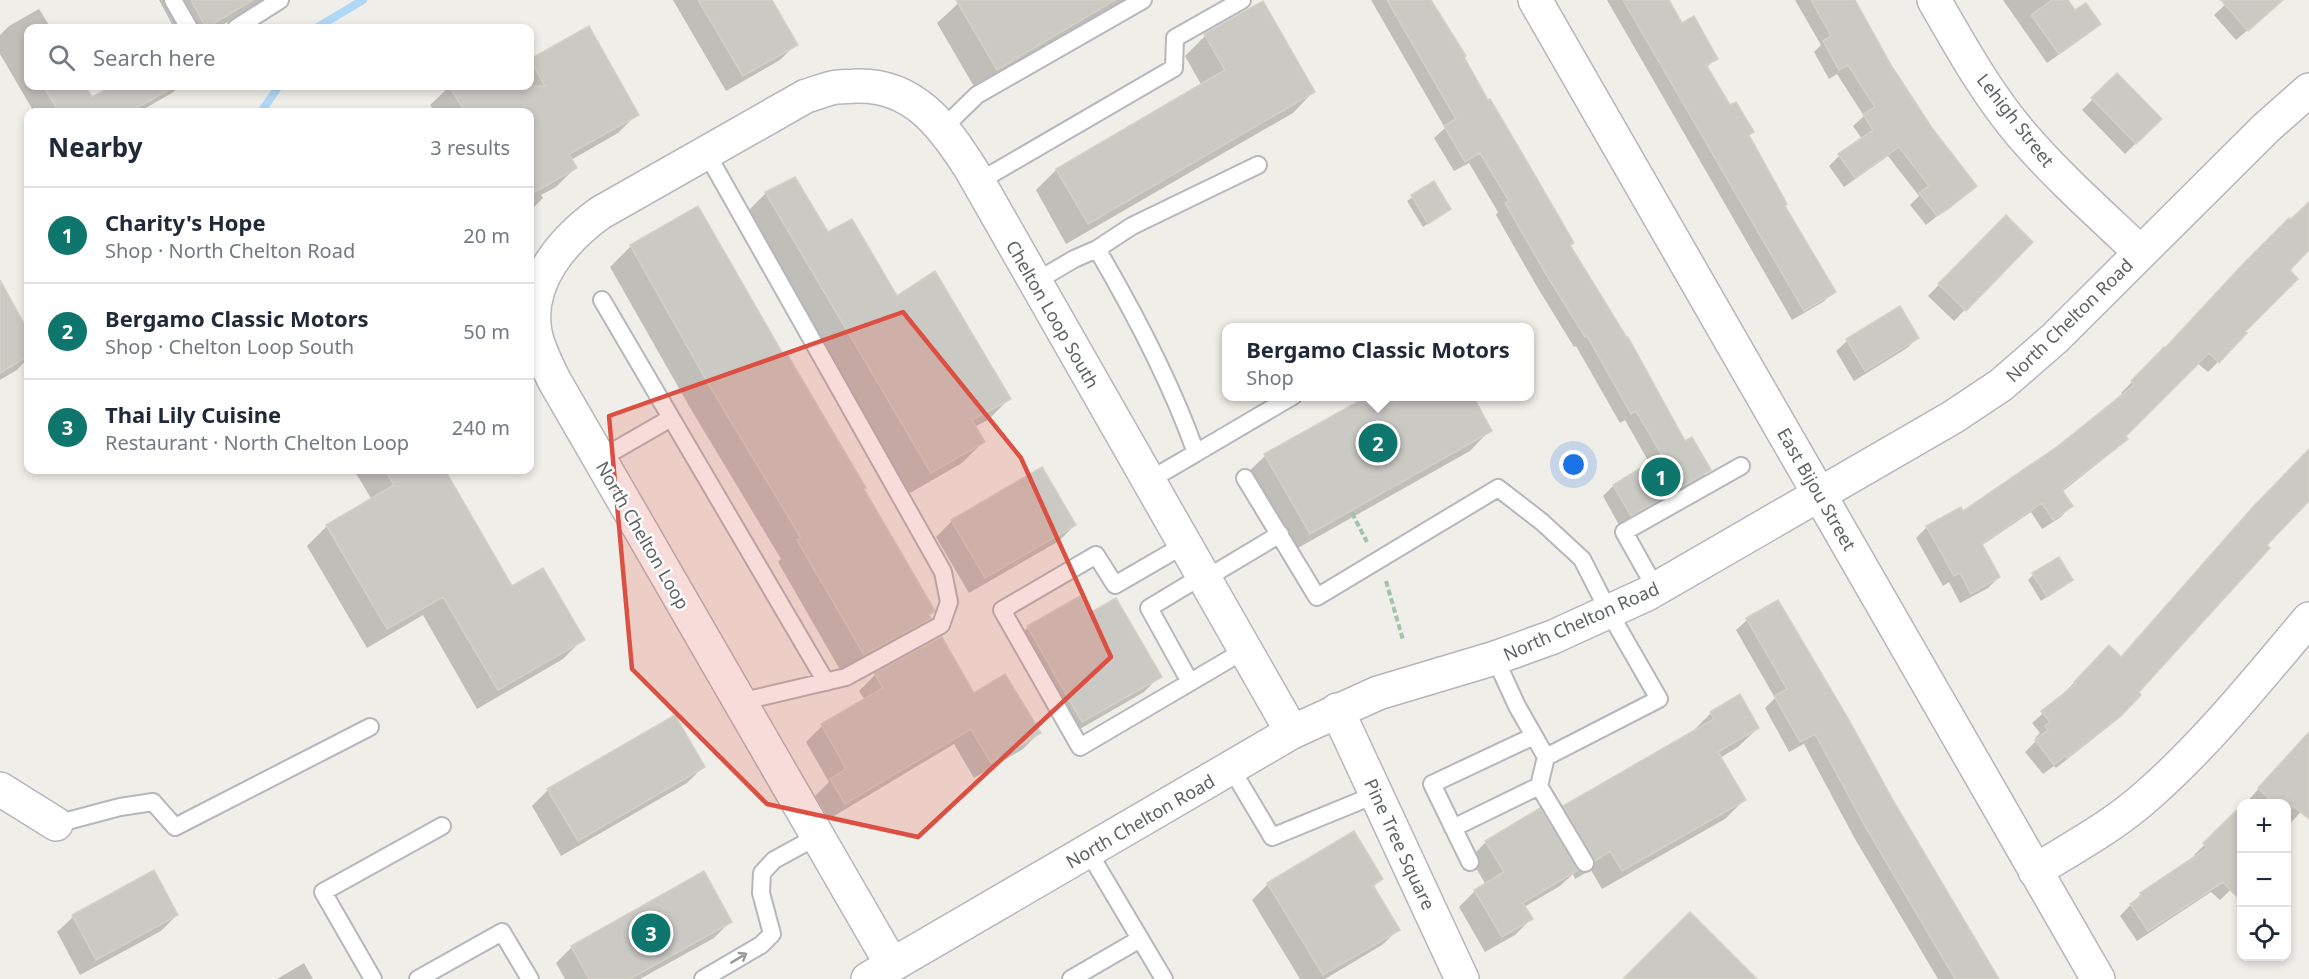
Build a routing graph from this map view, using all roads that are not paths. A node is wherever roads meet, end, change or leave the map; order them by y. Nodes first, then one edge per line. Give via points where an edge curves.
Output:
1 (173, 0) edge
2 (280, 0) edge
3 (1143, 0) edge
4 (1242, 0) edge
5 (1535, 0) edge
6 (1934, 0) edge
7 (187, 24) edge
8 (242, 24) edge
9 (2309, 90) edge
10 (943, 128) junction
11 (706, 152) junction
12 (1258, 165) dead end
13 (978, 182) junction
14 (1097, 249) junction
15 (2140, 252) junction
16 (536, 282) edge
17 (1035, 282) junction
18 (602, 300) dead end
19 (534, 301) edge
20 (534, 322) edge
21 (536, 358) edge
22 (1284, 401) edge
23 (671, 418) junction
24 (1196, 453) junction
25 (600, 459) junction
26 (1741, 466) dead end
27 (1245, 478) dead end
28 (1148, 481) junction
29 (1820, 494) junction
30 (1280, 534) junction
31 (1184, 546) junction
32 (1203, 578) junction
33 (1656, 589) junction
34 (1609, 612) junction
35 (2309, 619) edge
36 (1245, 650) junction
37 (1495, 658) junction
38 (826, 682) junction
39 (1191, 682) junction
40 (740, 702) junction
41 (1337, 710) junction
42 (370, 727) dead end
43 (1292, 732) junction
44 (1534, 736) junction
45 (1546, 757) junction
46 (1231, 768) junction
47 (1539, 786) junction
48 (0, 789) edge
49 (1377, 794) junction
50 (56, 824) joint
51 (442, 826) dead end
52 (1453, 828) junction
53 (818, 836) junction
54 (1088, 851) junction
55 (1470, 862) dead end
56 (1585, 863) dead end
57 (2035, 871) junction
58 (1140, 939) junction
59 (880, 974) edge
60 (373, 979) edge
61 (418, 979) edge
62 (530, 979) edge
63 (704, 979) edge
64 (1071, 979) edge
65 (1164, 979) edge
66 (1462, 979) edge
67 (2098, 979) edge

1 - 7 lane
2 - 8 lane
3 - 10 lane via 977,95
4 - 13 lane via 1175,38 1174,68
5 - 29 street, East Bijou Street
6 - 15 street, Lehigh Street via 1992,95 2022,135
9 - 15 street, North Chelton Road
10 - 11 street, Chelton Loop South via 927,111 886,88 834,87 806,96
10 - 13 street, Chelton Loop South
11 - 16 street, North Chelton Loop via 579,228
11 - 38 lane via 943,572 949,602 941,625 846,677
12 - 14 lane via 1132,226
13 - 17 street, Chelton Loop South
14 - 17 lane
14 - 24 lane via 1133,310
15 - 29 street, North Chelton Road via 2055,338 2001,385
16 - 19 street, North Chelton Loop
17 - 28 street, Chelton Loop South
18 - 23 lane
20 - 21 street, North Chelton Loop
21 - 25 street, North Chelton Loop
22 - 24 lane
23 - 25 lane
23 - 38 lane
24 - 28 lane
25 - 40 street, North Chelton Loop
26 - 33 lane via 1624,532
27 - 30 lane
28 - 31 street, Chelton Loop South
29 - 33 street, North Chelton Road
29 - 57 street, East Bijou Street
30 - 32 lane
30 - 34 lane via 1317,597 1498,488 1582,559
31 - 32 street, Chelton Loop South
31 - 39 lane via 1115,585 1096,555 1002,610 1080,747
32 - 36 street, Chelton Loop South
32 - 39 lane via 1149,608
33 - 34 street, North Chelton Road
34 - 37 street, North Chelton Road
34 - 45 lane via 1659,699
35 - 57 street via 2210,736 2148,795 2121,817
36 - 39 lane
36 - 43 street, Chelton Loop South
37 - 41 street, North Chelton Road via 1378,693
37 - 44 lane
38 - 40 lane
40 - 53 street, North Chelton Loop
41 - 43 street, North Chelton Road
41 - 49 street, Pine Tree Square
42 - 50 lane via 176,827 153,802
43 - 46 street, North Chelton Road
44 - 45 lane
44 - 52 lane via 1432,784
45 - 47 lane
46 - 49 lane via 1272,837
46 - 54 street, North Chelton Road
47 - 52 lane
47 - 56 lane
48 - 50 street
49 - 66 street, Pine Tree Square
51 - 60 lane via 323,892
52 - 55 lane
53 - 59 street, North Chelton Loop
63 -> 53 lane via 761,945 772,934 760,893 762,873 774,860
54 - 58 lane
54 - 59 street, North Chelton Road
57 - 67 street, East Bijou Street
58 - 64 lane
58 - 65 lane
61 - 62 lane via 502,932

